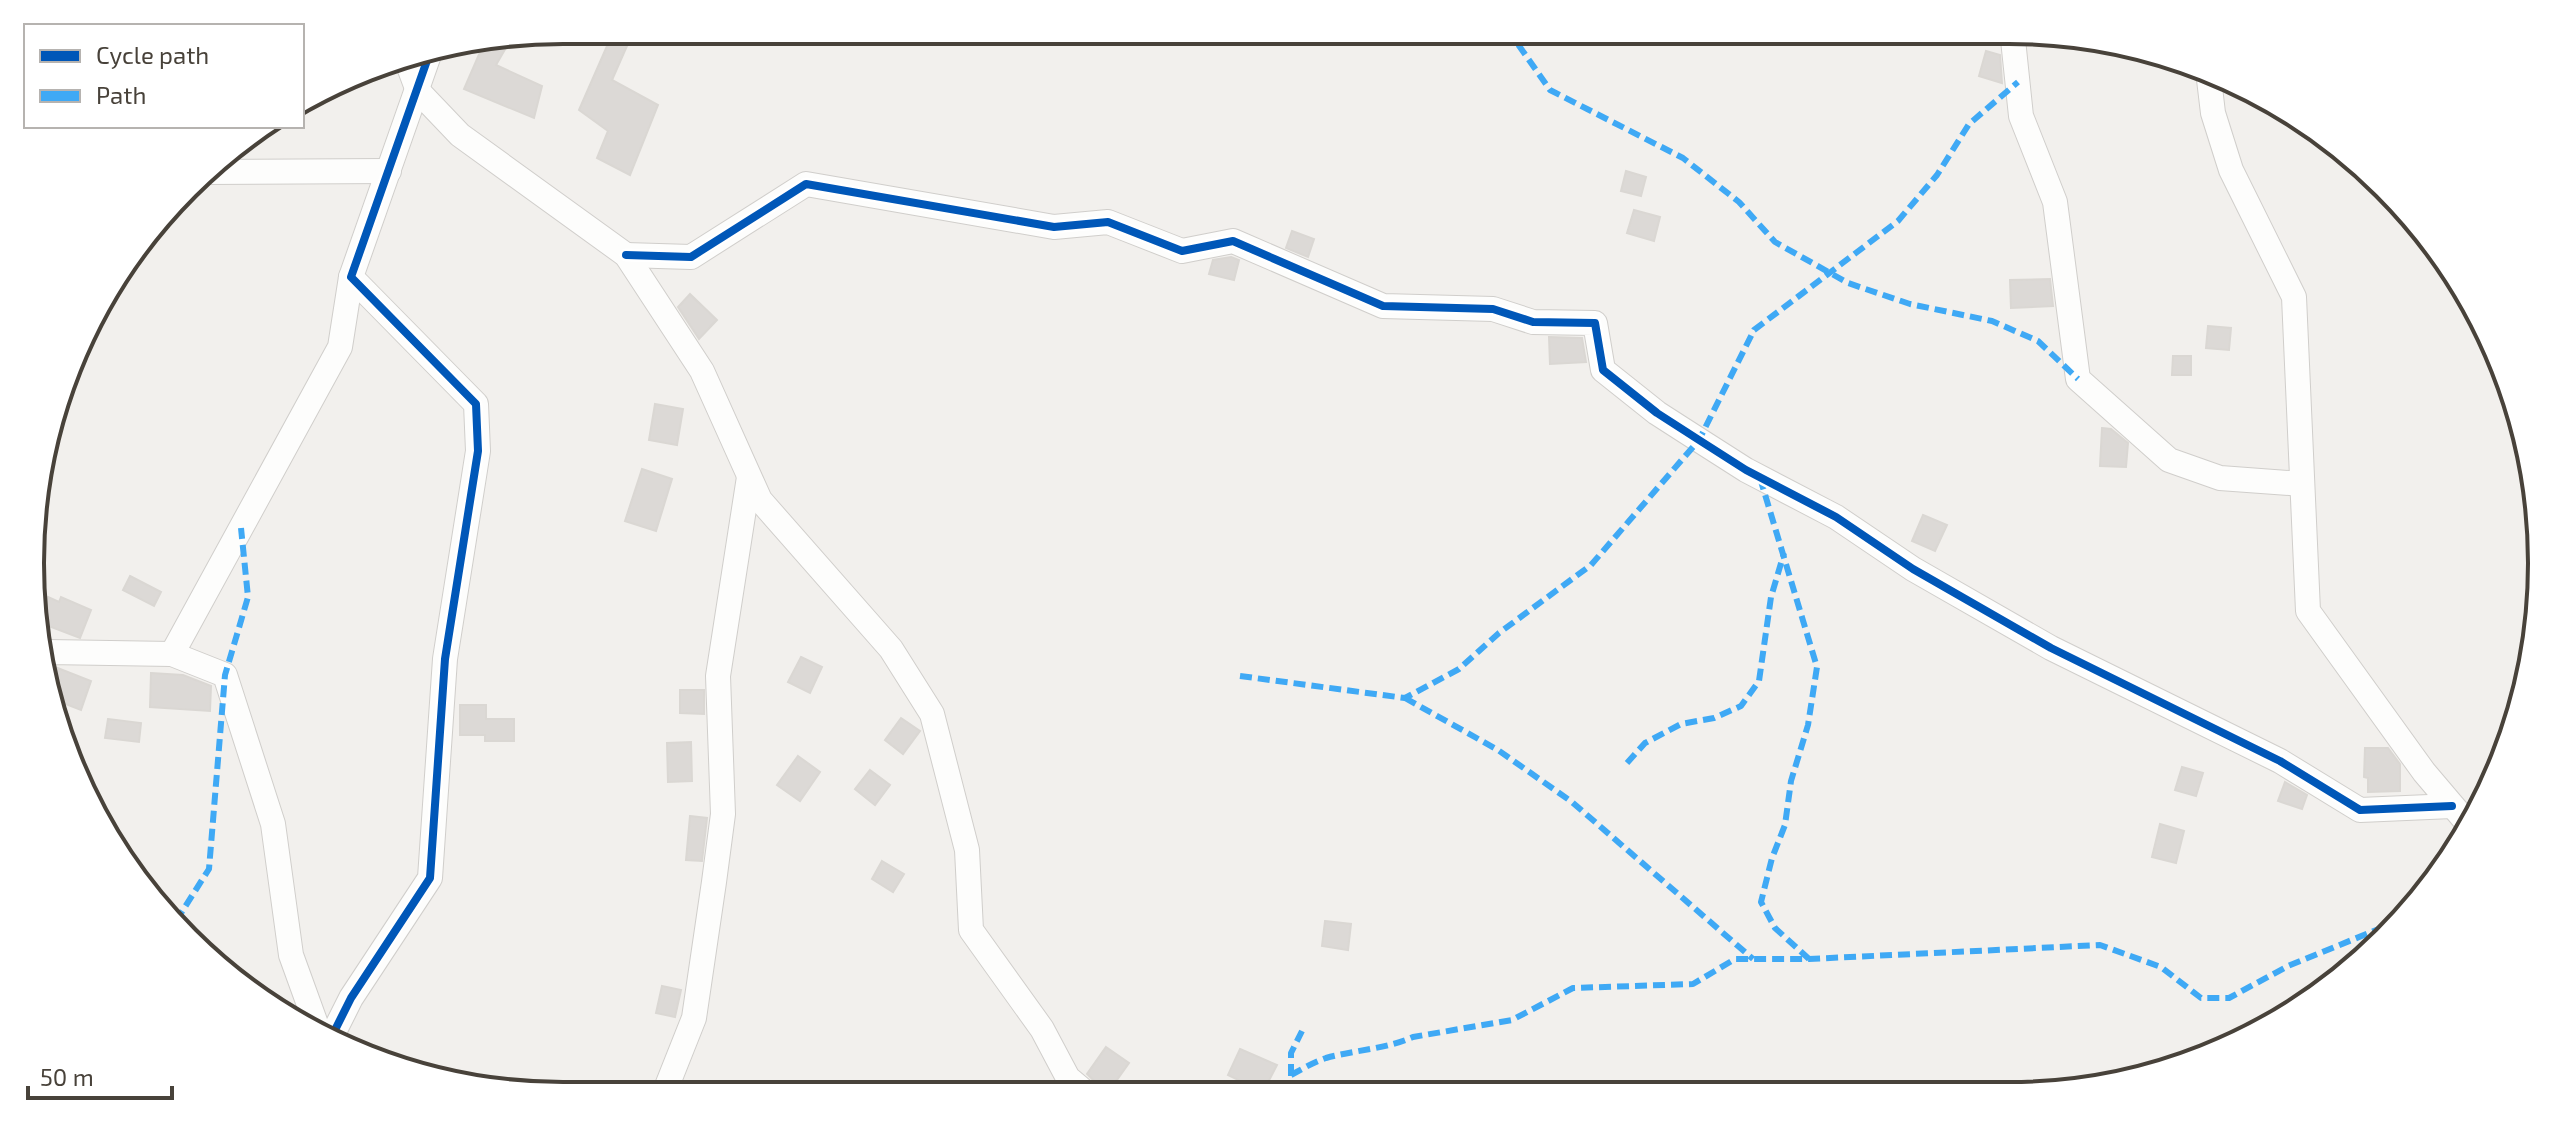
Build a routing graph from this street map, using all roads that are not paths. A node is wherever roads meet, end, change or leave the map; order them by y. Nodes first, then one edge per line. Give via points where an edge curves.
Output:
1 (2013, 44) edge
2 (427, 63) edge
3 (409, 68) edge
4 (2210, 85) edge
5 (418, 91) junction
6 (389, 171) junction
7 (222, 172) edge
8 (626, 255) junction
9 (351, 277) junction
10 (749, 477) junction
11 (2302, 484) junction
12 (52, 652) edge
13 (172, 654) junction
14 (2452, 806) junction
15 (2461, 816) edge
16 (314, 1018) edge
17 (335, 1029) edge
18 (669, 1082) edge
19 (1073, 1082) edge

1 - 11 street via 2021,116 2055,202 2078,379 2169,460 2220,478
2 - 5 street
3 - 5 street
4 - 11 street via 2231,170 2294,297
5 - 6 street
5 - 8 street via 460,135
6 - 7 street
6 - 9 street
8 - 10 street via 702,371
8 - 14 street via 691,257 806,184 1054,227 1108,222 1182,251 1233,241 1383,306 1493,309 1533,322 1595,323 1603,370 1657,413 2051,648 2280,761 2360,810
9 - 13 street via 340,347
9 - 17 street via 476,404 478,451 445,659 430,878
10 - 18 street via 718,676 723,814 714,882 694,1018
10 - 19 street via 760,500 891,649 932,714 967,850 971,930
11 - 14 street via 2308,611
12 - 13 street
13 - 16 street via 225,675 273,824 291,955
14 - 15 street

